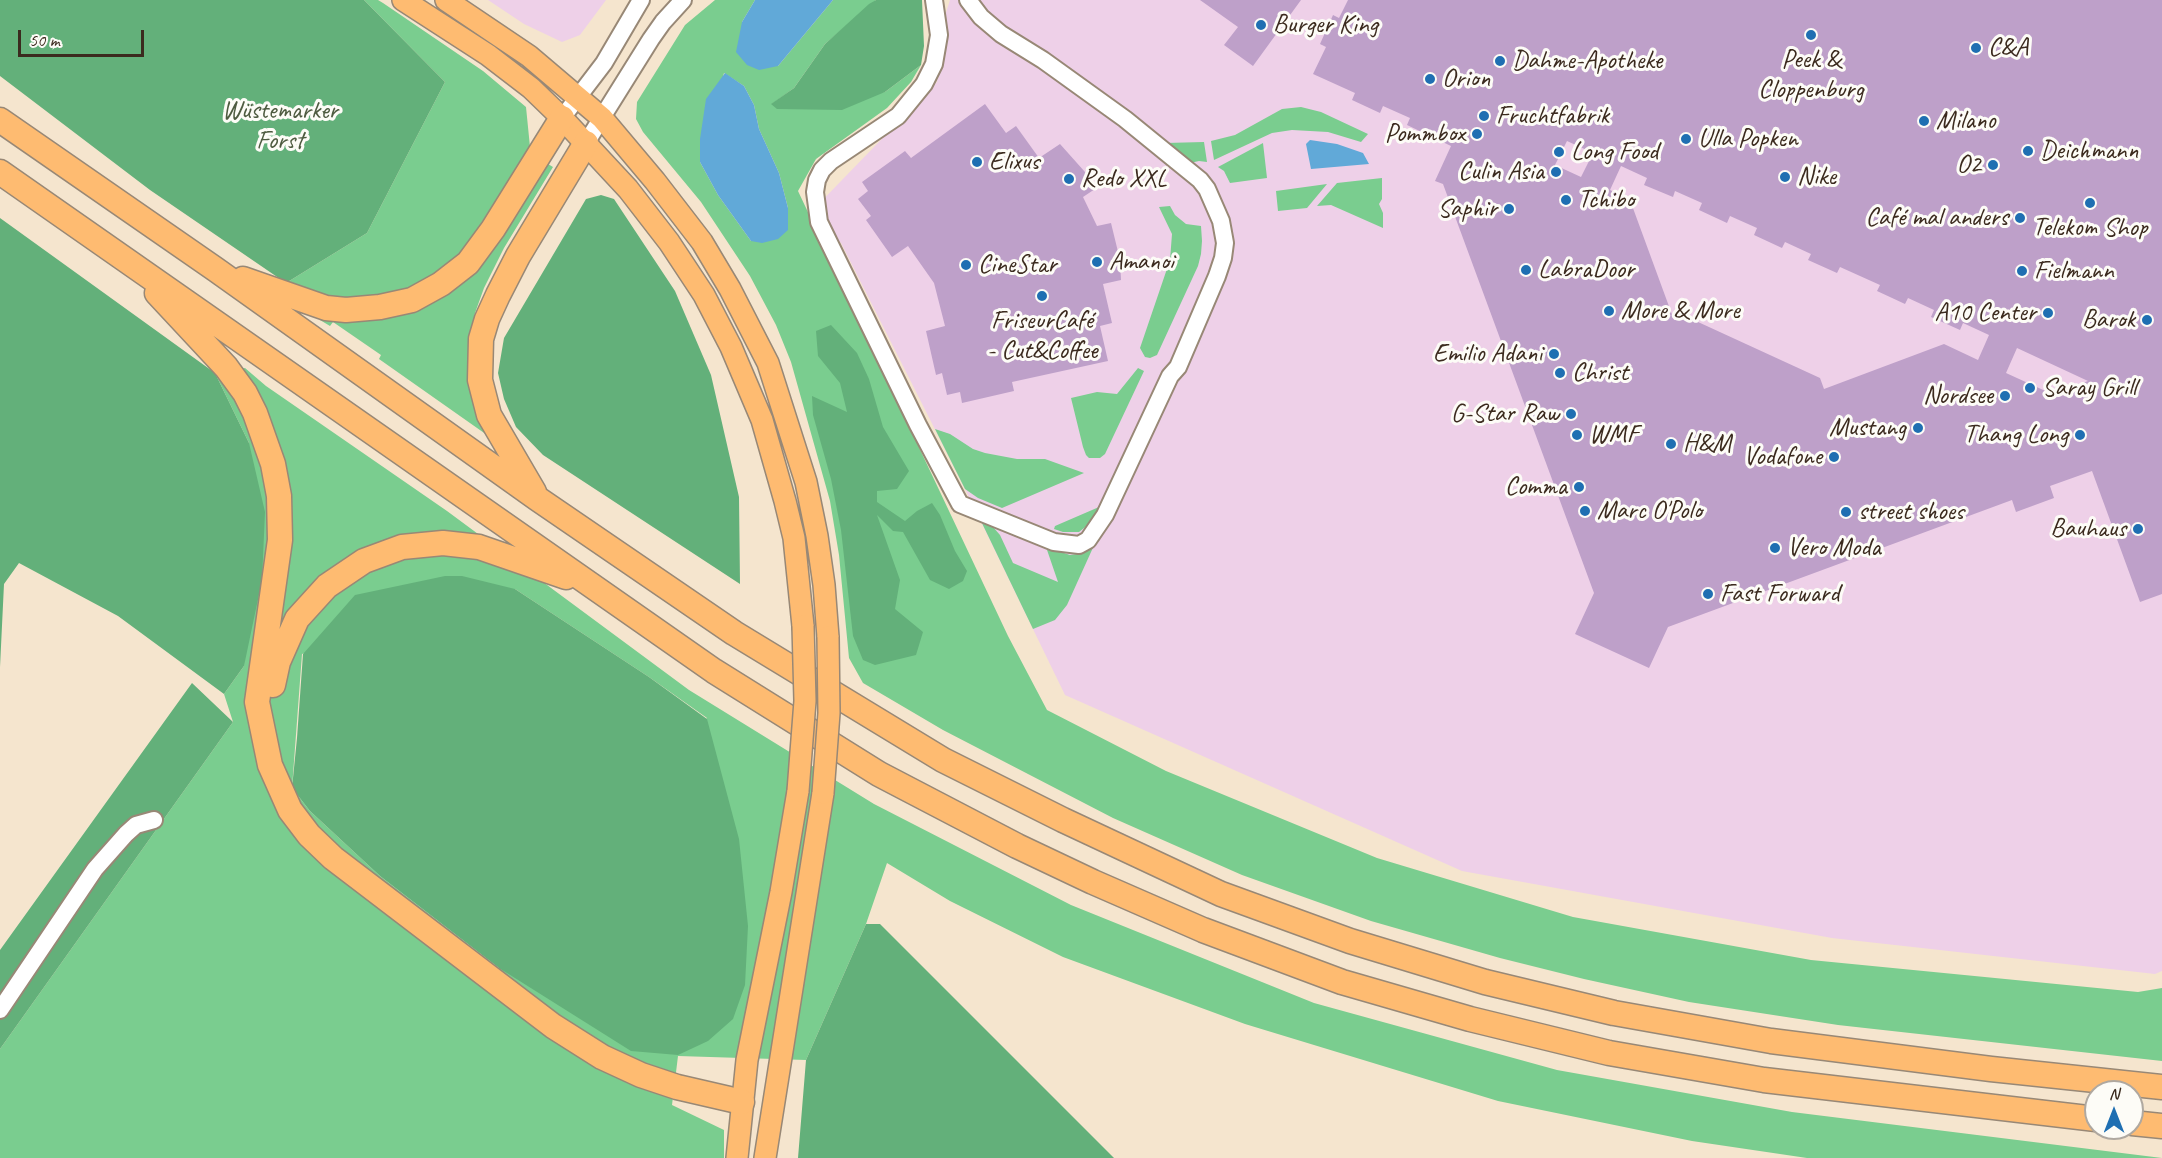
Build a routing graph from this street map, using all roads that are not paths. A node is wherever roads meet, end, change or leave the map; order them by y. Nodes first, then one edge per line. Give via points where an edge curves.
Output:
1 (403, 0) edge
2 (446, 0) edge
3 (641, 0) edge
4 (683, 0) edge
5 (934, 0) edge
6 (968, 0) edge
7 (578, 97) junction
8 (562, 118) junction
9 (602, 118) junction
10 (0, 120) edge
11 (586, 143) junction
12 (0, 172) edge
13 (122, 257) junction
14 (215, 269) junction
15 (538, 499) junction
16 (594, 586) junction
17 (266, 746) junction
18 (154, 820) dead end
19 (0, 1010) edge
20 (2162, 1087) edge
21 (742, 1102) junction
22 (772, 1106) junction
23 (2084, 1118) edge
24 (2144, 1124) edge
25 (2162, 1126) edge
26 (737, 1158) edge
27 (765, 1158) edge

1 - 8 main road via 488,55
2 - 7 main road via 529,56
3 - 7 street via 604,63
4 - 9 street via 651,39
5 - 6 street via 939,35 934,64 924,84 898,116 822,170 815,192 819,222 960,504 1054,542 1080,545 1105,515 1170,376 1178,367 1223,258 1221,221 1200,180 1125,119 1001,34
7 - 8 street
7 - 9 main road
8 - 11 main road
8 - 14 highway via 468,263 412,300 380,307 326,308
9 - 11 street
9 - 22 main road, bridge via 702,242 735,297 768,363 806,482 818,545 828,637 829,713 823,793
10 - 14 highway
11 - 15 highway via 518,256 481,339 480,380 489,415
11 - 21 main road, bridge via 628,189 704,295 762,420 794,538 806,665 798,790
12 - 13 highway
13 - 16 highway
13 - 17 highway via 226,367 245,393 273,464 279,496 280,540 257,702
14 - 15 highway
15 - 20 highway via 734,633 943,760 1221,894 1340,937 1485,982 1614,1013 1771,1041
16 - 17 highway via 479,547 443,543 402,547 364,561 327,586 297,619 278,662 269,701
16 - 23 highway via 724,677 934,804 1115,892 1342,982 1609,1053 1764,1080
17 - 21 highway via 276,782 290,810 317,843 553,1026 640,1075
18 - 19 street via 136,825 95,869
21 - 22 main road
21 - 26 main road
22 - 27 main road
24 - 25 highway

